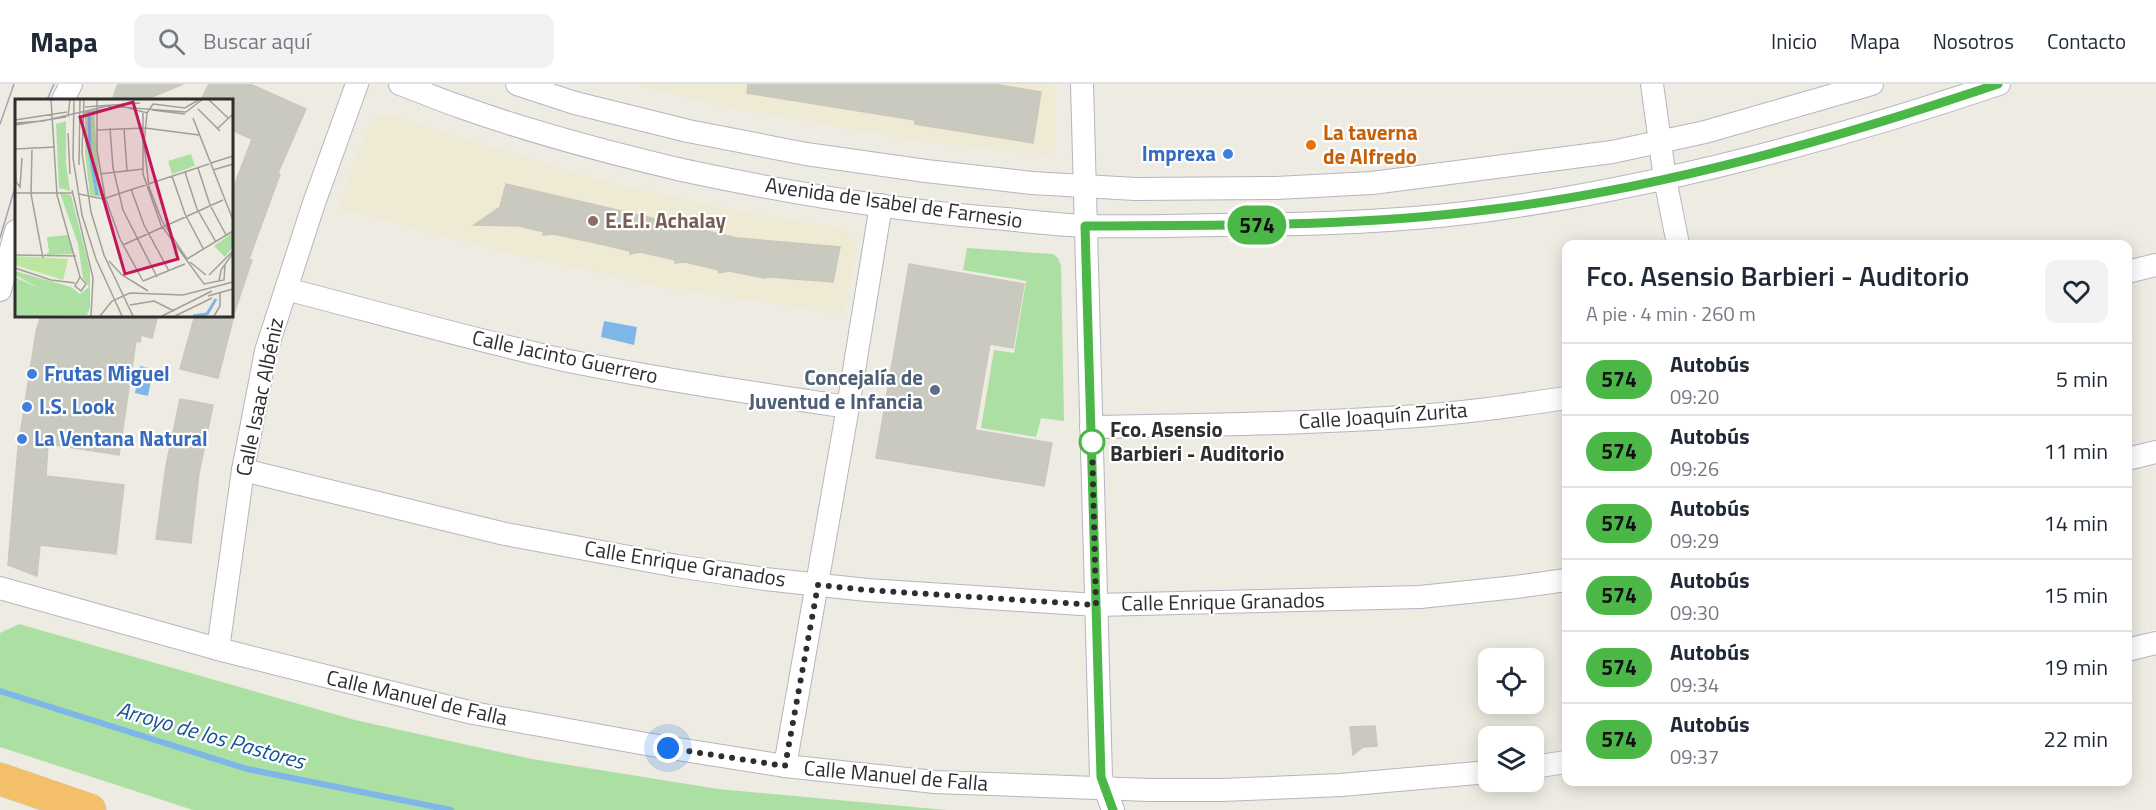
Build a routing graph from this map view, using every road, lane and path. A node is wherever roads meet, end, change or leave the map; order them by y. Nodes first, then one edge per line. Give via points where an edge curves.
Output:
1 (71, 84) edge
2 (357, 84) edge
3 (400, 84) edge
4 (517, 84) edge
5 (1082, 84) edge
6 (1652, 84) edge
7 (1872, 84) edge
8 (1999, 84) edge
9 (64, 99) edge
10 (1661, 141) junction
11 (1665, 179) junction
12 (1085, 185) junction
13 (880, 206) junction
14 (1085, 226) junction
15 (15, 235) edge
16 (1677, 240) edge
17 (2156, 265) edge
18 (2132, 271) edge
19 (286, 289) junction
20 (0, 290) edge
21 (1562, 399) edge
22 (848, 407) junction
23 (1091, 427) junction
24 (2156, 452) edge
25 (2132, 458) edge
26 (243, 471) junction
27 (1562, 581) edge
28 (818, 585) junction
29 (0, 588) edge
30 (1096, 605) junction
31 (2156, 643) edge
32 (218, 649) junction
33 (2132, 649) edge
34 (1562, 763) edge
35 (1544, 765) edge
36 (785, 766) junction
37 (1478, 773) edge
38 (0, 779) edge
39 (1110, 800) edge
40 (90, 810) edge

1 - 9 street
2 - 19 street, Calle Isaac Albéniz
3 - 13 street, Avenida de Isabel de Farnesio via 550,135 679,169
4 - 12 street, Avenida de Isabel de Farnesio via 688,131 806,154 1032,183
5 - 12 street
6 - 10 street
7 - 10 street, Avenida de Isabel de Farnesio
8 - 11 street, Avenida de Isabel de Farnesio via 1805,143
10 - 11 street
10 - 12 street, Avenida de Isabel de Farnesio via 1612,152 1372,183 1136,189
11 - 14 street, Avenida de Isabel de Farnesio via 1487,210 1375,221
11 - 16 street
12 - 14 street
13 - 14 street, Avenida de Isabel de Farnesio
13 - 22 street
14 - 23 street
15 - 20 street
17 - 18 street
19 - 22 street, Calle Jacinto Guerrero via 422,327 566,360
19 - 26 street, Calle Isaac Albéniz via 266,351
21 - 23 street, Calle Joaquín Zurita via 1405,417
22 - 28 street
23 - 30 street
24 - 25 street
26 - 28 street, Calle Enrique Granados via 506,534 677,566
26 - 32 street, Calle Isaac Albéniz
27 - 30 street, Calle Enrique Granados via 1420,597
28 - 30 street, Calle Enrique Granados
28 - 36 street
29 - 32 street, Calle Manuel de Falla
30 - 39 street via 1101,777
31 - 33 street
32 - 36 street, Calle Manuel de Falla via 473,712
34 - 35 street
36 - 39 street, Calle Manuel de Falla
37 - 39 street, Calle Manuel de Falla
38 - 40 highway

